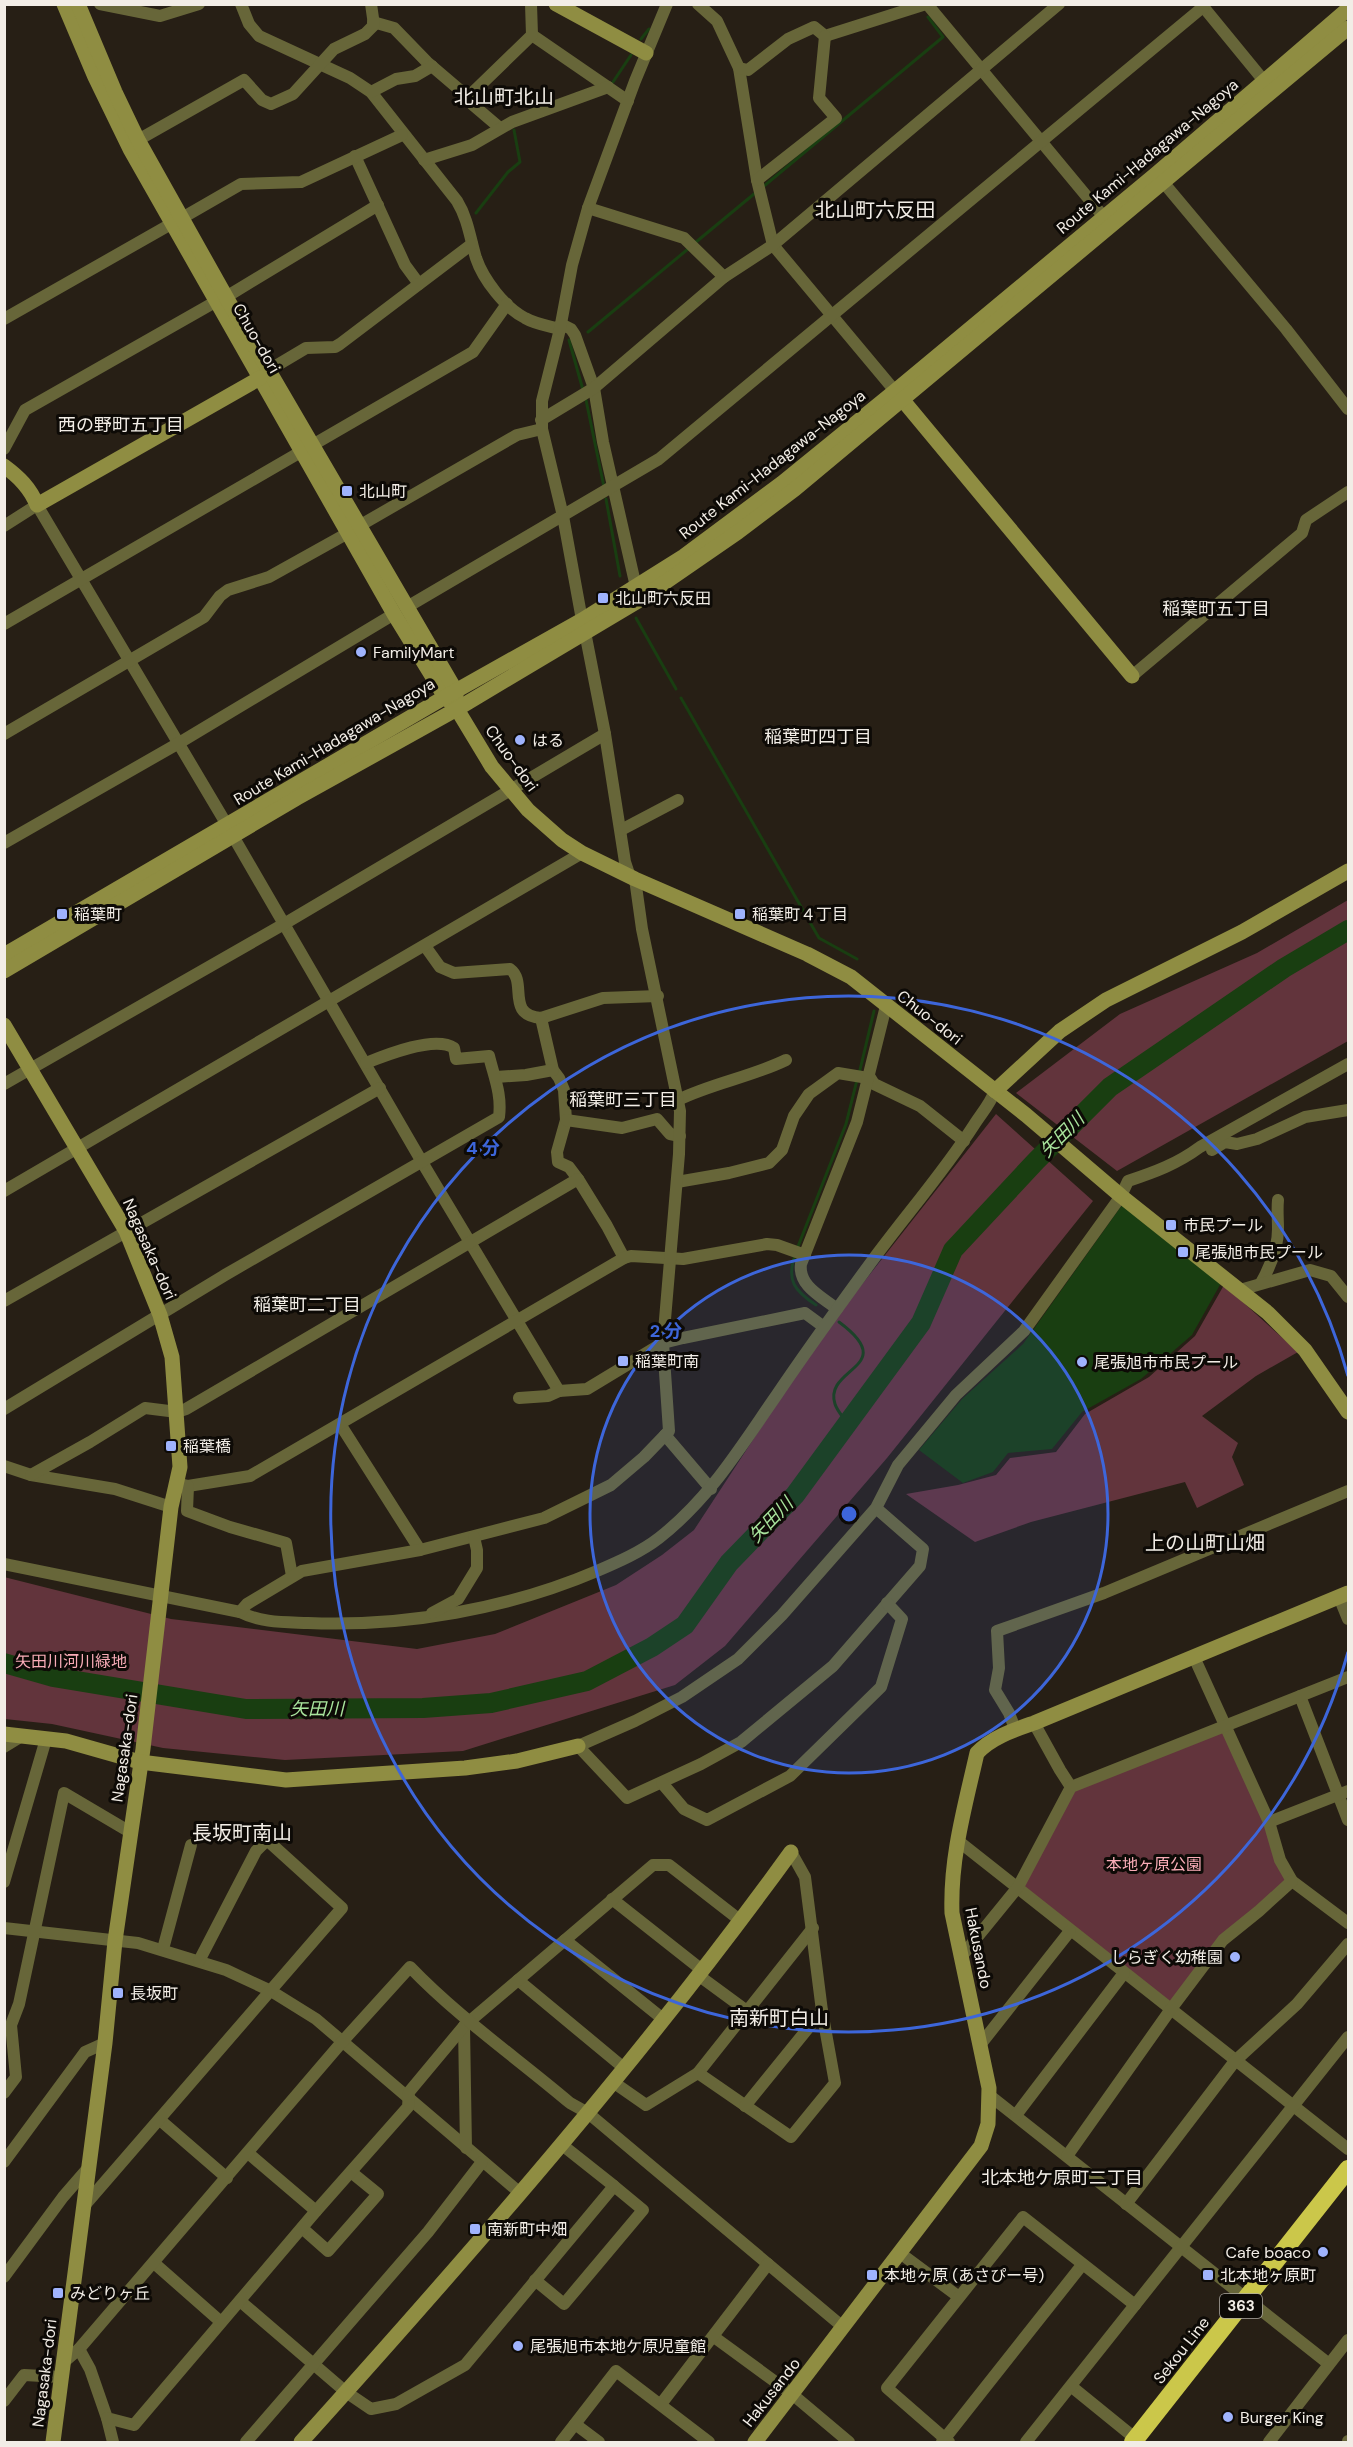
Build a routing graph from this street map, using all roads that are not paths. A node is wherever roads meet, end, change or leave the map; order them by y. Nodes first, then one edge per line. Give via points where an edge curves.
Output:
1 (64, 4) edge
2 (78, 4) edge
3 (100, 4) edge
4 (199, 4) edge
5 (371, 4) edge
6 (531, 4) edge
7 (556, 4) edge
8 (667, 4) edge
9 (698, 4) edge
10 (926, 4) edge
11 (1059, 4) edge
12 (243, 6) edge
13 (1202, 6) edge
14 (893, 9) edge
15 (1348, 9) edge
16 (373, 22) junction
17 (1348, 28) edge
18 (532, 35) junction
19 (825, 36) junction
20 (646, 53) junction
21 (320, 64) junction
22 (432, 66) junction
23 (739, 68) junction
24 (981, 70) junction
25 (1268, 86) junction
26 (608, 87) junction
27 (370, 92) junction
28 (468, 97) junction
29 (627, 101) junction
30 (500, 128) junction
31 (402, 135) junction
32 (138, 140) junction
33 (1040, 142) junction
34 (356, 156) junction
35 (424, 160) junction
36 (758, 180) junction
37 (1163, 182) junction
38 (378, 205) junction
39 (588, 208) junction
40 (1103, 216) junction
41 (176, 221) junction
42 (472, 244) junction
43 (773, 245) junction
44 (724, 278) junction
45 (419, 284) junction
46 (221, 299) junction
47 (507, 304) junction
48 (832, 316) junction
49 (4, 319) edge
50 (560, 327) junction
51 (264, 374) junction
52 (594, 388) junction
53 (898, 395) junction
54 (1348, 409) edge
55 (541, 425) junction
56 (307, 448) junction
57 (4, 449) edge
58 (4, 466) edge
59 (613, 488) junction
60 (1348, 492) edge
61 (37, 505) junction
62 (563, 516) junction
63 (4, 526) edge
64 (353, 529) junction
65 (82, 579) junction
66 (636, 587) junction
67 (400, 611) junction
68 (4, 624) edge
69 (584, 626) junction
70 (129, 660) junction
71 (1132, 676) joint
72 (450, 694) junction
73 (456, 709) junction
74 (4, 734) edge
75 (605, 734) junction
76 (179, 743) junction
77 (510, 790) junction
78 (678, 800) dead end
79 (621, 830) junction
80 (230, 831) junction
81 (4, 843) edge
82 (582, 853) junction
83 (1348, 871) edge
84 (633, 878) junction
85 (284, 924) junction
86 (425, 946) junction
87 (4, 956) edge
88 (4, 971) edge
89 (658, 996) junction
90 (331, 1002) junction
91 (886, 1006) junction
92 (541, 1018) junction
93 (4, 1025) edge
94 (786, 1060) dead end
95 (366, 1063) junction
96 (1348, 1064) edge
97 (31, 1069) junction
98 (553, 1070) junction
99 (496, 1077) junction
100 (864, 1077) junction
101 (4, 1084) edge
102 (380, 1088) junction
103 (999, 1095) junction
104 (678, 1100) junction
105 (1348, 1110) edge
106 (566, 1120) junction
107 (680, 1136) junction
108 (964, 1141) junction
109 (78, 1147) junction
110 (1184, 1160) junction
111 (422, 1162) junction
112 (578, 1179) junction
113 (677, 1182) junction
114 (4, 1191) edge
115 (1121, 1196) junction
116 (1278, 1200) dead end
117 (126, 1231) junction
118 (471, 1242) junction
119 (798, 1252) junction
120 (624, 1258) junction
121 (671, 1259) junction
122 (1261, 1283) junction
123 (1240, 1290) junction
124 (1348, 1297) edge
125 (4, 1301) edge
126 (837, 1309) junction
127 (160, 1315) junction
128 (517, 1320) junction
129 (824, 1327) junction
130 (663, 1343) junction
131 (559, 1391) junction
132 (519, 1398) dead end
133 (4, 1409) edge
134 (177, 1412) junction
135 (1348, 1412) edge
136 (340, 1424) junction
137 (665, 1435) junction
138 (4, 1466) edge
139 (31, 1475) junction
140 (182, 1485) junction
141 (711, 1489) junction
142 (1348, 1491) edge
143 (171, 1507) junction
144 (876, 1508) junction
145 (474, 1537) junction
146 (420, 1550) junction
147 (4, 1564) edge
148 (292, 1576) junction
149 (1344, 1595) edge
150 (161, 1600) junction
151 (887, 1603) junction
152 (240, 1612) junction
153 (430, 1616) junction
154 (1348, 1619) edge
155 (1194, 1657) junction
156 (1348, 1677) edge
157 (1300, 1696) junction
158 (1034, 1723) junction
159 (1225, 1726) junction
160 (1015, 1729) junction
161 (4, 1734) edge
162 (22, 1736) junction
163 (46, 1738) junction
164 (578, 1746) junction
165 (4, 1747) edge
166 (141, 1755) junction
167 (662, 1783) junction
168 (1071, 1787) junction
169 (1344, 1793) edge
170 (1348, 1820) edge
171 (1269, 1822) junction
172 (130, 1832) junction
173 (957, 1840) junction
174 (191, 1845) dead end
175 (791, 1852) joint
176 (1292, 1881) junction
177 (4, 1882) edge
178 (1018, 1887) junction
179 (612, 1899) junction
180 (741, 1921) junction
181 (1348, 1923) edge
182 (4, 1928) edge
183 (813, 1928) junction
184 (1070, 1931) junction
185 (35, 1933) junction
186 (565, 1940) junction
187 (115, 1941) junction
188 (1348, 1944) edge
189 (163, 1950) junction
190 (961, 1957) junction
191 (199, 1961) junction
192 (700, 1973) junction
193 (1124, 1973) junction
194 (518, 1980) junction
195 (271, 1991) junction
196 (1171, 2009) junction
197 (747, 2011) junction
198 (822, 2011) junction
199 (8, 2019) edge
200 (663, 2019) junction
201 (467, 2023) junction
202 (1348, 2037) edge
203 (342, 2042) junction
204 (105, 2043) junction
205 (980, 2045) junction
206 (1235, 2061) junction
207 (624, 2068) junction
208 (698, 2073) junction
209 (613, 2082) junction
210 (4, 2093) edge
211 (989, 2095) junction
212 (410, 2100) junction
213 (745, 2106) junction
214 (1293, 2107) junction
215 (588, 2113) junction
216 (1016, 2115) junction
217 (160, 2120) junction
218 (561, 2144) junction
219 (466, 2148) junction
220 (1348, 2149) edge
221 (248, 2153) junction
222 (1067, 2156) junction
223 (4, 2162) edge
224 (482, 2162) junction
225 (89, 2167) junction
226 (1348, 2169) edge
227 (351, 2172) junction
228 (227, 2178) junction
229 (614, 2186) junction
230 (1348, 2187) edge
231 (519, 2192) junction
232 (1126, 2204) junction
233 (84, 2206) junction
234 (316, 2211) junction
235 (302, 2228) junction
236 (1182, 2246) junction
237 (900, 2253) junction
238 (154, 2263) junction
239 (768, 2264) junction
240 (1082, 2265) junction
241 (4, 2277) edge
242 (535, 2280) junction
243 (959, 2297) junction
244 (240, 2301) junction
245 (1250, 2303) junction
246 (1136, 2305) junction
247 (221, 2322) junction
248 (843, 2327) junction
249 (714, 2337) junction
250 (1348, 2340) edge
251 (79, 2349) junction
252 (64, 2362) junction
253 (314, 2362) junction
254 (1329, 2364) junction
255 (61, 2378) junction
256 (1072, 2387) junction
257 (346, 2392) junction
258 (792, 2394) junction
259 (4, 2401) edge
260 (661, 2404) junction
261 (106, 2418) junction
262 (575, 2424) junction
263 (945, 2441) edge
264 (1138, 2441) edge
265 (53, 2442) edge
266 (113, 2442) edge
267 (246, 2442) edge
268 (301, 2442) edge
269 (561, 2442) edge
270 (599, 2442) edge
271 (709, 2442) edge
272 (755, 2442) edge
273 (849, 2442) edge
274 (1026, 2442) edge
275 (1269, 2442) edge

1 - 41 street, Chuo-dori via 117,123
2 - 32 street, Chuo-dori
3 - 4 street via 160,16
5 - 16 street
6 - 18 street
7 - 20 street
8 - 20 street
9 - 23 street via 717,21
10 - 14 street
10 - 24 street
11 - 24 street
12 - 21 street via 249,24 259,36
13 - 25 street
13 - 33 street
14 - 19 street
15 - 25 street, Route Kami-Hadagawa-Nagoya
16 - 21 street via 365,34 334,49
16 - 22 street via 394,28
17 - 25 street, Route Kami-Hadagawa-Nagoya
18 - 26 street
18 - 28 street
19 - 23 street via 814,27 788,39 748,69
19 - 36 street via 819,98 836,118
20 - 29 street
21 - 27 street
21 - 32 street via 293,94 271,104 244,80
22 - 27 street
22 - 28 street
23 - 36 street
24 - 33 street
24 - 43 street
25 - 37 street, Route Kami-Hadagawa-Nagoya
25 - 40 street, Route Kami-Hadagawa-Nagoya
26 - 29 street
26 - 30 street
27 - 31 street
28 - 30 street
29 - 39 street
30 - 35 street via 472,145
31 - 34 street
31 - 35 street
32 - 41 street, Chuo-dori
33 - 40 street
33 - 48 street
34 - 38 street
34 - 41 street via 301,182 242,184
35 - 42 street via 465,214
36 - 43 street
37 - 53 street, Route Kami-Hadagawa-Nagoya
37 - 54 street
38 - 45 street via 405,265
38 - 46 street
39 - 44 street via 684,238
39 - 50 street
40 - 53 street, Route Kami-Hadagawa-Nagoya
41 - 46 street, Chuo-dori
41 - 49 street
42 - 45 street
42 - 47 street via 486,278
43 - 44 street
43 - 48 street
44 - 52 street
45 - 51 street via 335,347 306,348
46 - 51 street, Chuo-dori
46 - 57 street via 25,410
47 - 50 street via 524,318
47 - 56 street via 473,352
48 - 53 street
48 - 59 street via 659,459
50 - 52 street via 575,335
50 - 55 street via 542,401
51 - 56 street, Chuo-dori
51 - 61 street
52 - 55 street
52 - 59 street
53 - 66 street, Route Kami-Hadagawa-Nagoya via 734,520
53 - 69 street, Route Kami-Hadagawa-Nagoya via 795,489 738,532 638,601
53 - 71 street
55 - 62 street
55 - 64 street
56 - 64 street, Chuo-dori
56 - 65 street
58 - 61 street via 32,492
59 - 62 street
59 - 66 street
60 - 71 street via 1306,520 1302,533
61 - 63 street
61 - 65 street
62 - 67 street
62 - 69 street
64 - 67 street, Chuo-dori
64 - 70 street via 269,577 228,590 204,617
65 - 68 street
65 - 70 street
66 - 69 street, Route Kami-Hadagawa-Nagoya
67 - 72 street, Chuo-dori
67 - 76 street
69 - 72 street, Route Kami-Hadagawa-Nagoya
69 - 73 street, Route Kami-Hadagawa-Nagoya
69 - 75 street
70 - 74 street
70 - 76 street
72 - 73 street, Chuo-dori
72 - 80 street, Route Kami-Hadagawa-Nagoya
73 - 77 street, Chuo-dori
73 - 80 street, Route Kami-Hadagawa-Nagoya
75 - 77 street
75 - 79 street
76 - 80 street
76 - 81 street
77 - 82 street, Chuo-dori via 562,840
77 - 85 street
78 - 79 street
79 - 84 street via 625,862
80 - 85 street
80 - 87 street, Route Kami-Hadagawa-Nagoya
80 - 88 street, Route Kami-Hadagawa-Nagoya
82 - 84 street, Chuo-dori
82 - 86 street
83 - 103 street via 1242,932 1106,1000 1060,1031
84 - 89 street
84 - 91 street, Chuo-dori via 807,954 851,977
85 - 90 street
85 - 97 street
86 - 90 street
86 - 92 street via 440,967 454,973 510,969 516,977 522,1008 532,1017
89 - 92 street via 603,998
89 - 104 street
90 - 95 street
90 - 109 street
91 - 100 street
91 - 103 street, Chuo-dori
92 - 98 street
93 - 97 street, Nagasaka-dori
94 - 104 street via 757,1074
95 - 99 street via 417,1046 449,1045 454,1048 456,1059 489,1056
95 - 102 street
96 - 110 street via 1200,1147
97 - 101 street
97 - 109 street, Nagasaka-dori
98 - 99 street
98 - 106 street via 564,1090
99 - 111 street via 499,1117
100 - 108 street via 933,1114
100 - 113 street via 838,1073 809,1094 794,1116 782,1150 769,1163
100 - 119 street via 857,1122
102 - 111 street
102 - 117 street
103 - 108 street
103 - 115 street, Chuo-dori
104 - 107 street
105 - 110 street via 1305,1117 1257,1139 1237,1144 1226,1142 1193,1160
106 - 107 street via 622,1128 657,1119 670,1134
106 - 112 street via 558,1162 569,1167
107 - 113 street
108 - 126 street
109 - 114 street
109 - 117 street, Nagasaka-dori
110 - 115 street via 1128,1181
111 - 118 street
111 - 127 street
112 - 118 street
112 - 120 street
113 - 121 street
115 - 123 street, Chuo-dori
115 - 144 street via 1024,1331 956,1395 898,1465
116 - 122 street via 1276,1249
117 - 125 street
117 - 127 street, Nagasaka-dori
118 - 128 street
118 - 134 street
119 - 121 street via 766,1244
119 - 126 street via 801,1278
120 - 121 street
120 - 128 street
121 - 130 street
122 - 123 street
122 - 124 street via 1319,1271 1331,1276
123 - 135 street, Chuo-dori via 1305,1350
126 - 129 street
127 - 133 street
127 - 134 street, Nagasaka-dori via 172,1357
128 - 131 street
128 - 136 street
129 - 130 street via 805,1313
129 - 141 street
130 - 131 street via 587,1389
130 - 137 street via 669,1431
131 - 132 street via 548,1396
134 - 139 street via 145,1408
134 - 140 street, Nagasaka-dori
136 - 140 street via 249,1476
136 - 146 street
137 - 141 street
137 - 145 street via 628,1472 583,1500 544,1518
138 - 139 street
139 - 143 street via 115,1490
140 - 143 street, Nagasaka-dori
140 - 148 street via 187,1510 286,1544
141 - 153 street via 656,1540 610,1565 503,1602
142 - 160 street via 1104,1593 997,1631 999,1668 995,1690
143 - 150 street, Nagasaka-dori
144 - 151 street via 923,1549 920,1566
144 - 164 street via 738,1659 682,1697
145 - 146 street
145 - 153 street via 477,1568 458,1599
146 - 148 street
147 - 150 street
148 - 152 street
149 - 154 street
149 - 155 street, Hakusando
150 - 152 street
150 - 166 street, Nagasaka-dori
151 - 167 street via 833,1666 741,1742
151 - 167 street via 902,1619 881,1687 790,1776 707,1820 684,1809
152 - 153 street via 271,1621 336,1624
155 - 158 street, Hakusando
155 - 159 street
156 - 157 street
157 - 159 street
157 - 169 street
158 - 160 street, Hakusando
158 - 168 street
159 - 168 street
159 - 171 street
160 - 173 street, Hakusando via 986,1743 977,1753
161 - 162 street
162 - 163 street
162 - 165 street
163 - 166 street
163 - 177 street
164 - 166 street via 517,1761 465,1768 286,1780
164 - 167 street via 627,1798
166 - 172 street, Nagasaka-dori
168 - 178 street
169 - 170 street
169 - 171 street
171 - 176 street via 1280,1860
172 - 185 street via 64,1793
172 - 187 street, Nagasaka-dori
173 - 178 street
173 - 190 street, Hakusando via 951,1892
174 - 189 street
175 - 180 street
175 - 183 street via 806,1877
176 - 181 street
176 - 196 street via 1223,1940
178 - 184 street
178 - 190 street
179 - 180 street via 653,1865 669,1865
179 - 186 street
179 - 192 street
180 - 192 street
182 - 185 street
183 - 197 street
183 - 198 street
184 - 193 street
184 - 205 street
185 - 187 street
185 - 199 street via 19,2004
186 - 194 street
186 - 200 street
187 - 189 street
187 - 204 street, Nagasaka-dori
188 - 206 street via 1297,2004
189 - 191 street
190 - 205 street, Hakusando
191 - 195 street
191 - 195 street via 256,1851 267,1840 342,1908
192 - 197 street
192 - 200 street
193 - 196 street
193 - 216 street
194 - 201 street
194 - 207 street
195 - 203 street via 316,2019
195 - 217 street
196 - 206 street
196 - 222 street
197 - 208 street
198 - 213 street
198 - 213 street via 835,2083 791,2137
199 - 210 street via 16,2077
200 - 207 street
201 - 203 street via 410,1967
201 - 212 street via 410,2092
201 - 215 street
201 - 219 street
202 - 214 street
203 - 212 street
203 - 221 street
204 - 223 street via 85,2052
204 - 225 street, Nagasaka-dori
205 - 211 street, Hakusando
206 - 214 street
206 - 232 street
207 - 209 street
208 - 209 street via 646,2104
208 - 213 street
209 - 215 street
211 - 216 street
211 - 237 street, Hakusando via 988,2124 981,2146
212 - 219 street
212 - 227 street
214 - 220 street
214 - 236 street
215 - 218 street
215 - 239 street
216 - 222 street
217 - 228 street
217 - 233 street
218 - 229 street
218 - 231 street
219 - 224 street
221 - 228 street
221 - 234 street
222 - 232 street
224 - 231 street
224 - 253 street via 428,2232
225 - 233 street, Nagasaka-dori
225 - 241 street
226 - 245 highway, Sekou Line / 363
227 - 234 street
227 - 235 street via 378,2194 328,2251
228 - 238 street
229 - 242 street
229 - 242 street via 643,2210 564,2304
230 - 245 highway, Sekou Line / 363
231 - 257 street
232 - 236 street
233 - 252 street, Nagasaka-dori
234 - 235 street
235 - 244 street
236 - 245 street
236 - 246 street
237 - 243 street
237 - 248 street, Hakusando
238 - 247 street
238 - 251 street
239 - 248 street
239 - 249 street
240 - 243 street via 1023,2217
240 - 246 street
240 - 263 street
242 - 257 street via 465,2365 396,2404 371,2409
243 - 263 street via 886,2388
244 - 247 street
244 - 253 street
245 - 254 street
245 - 264 highway, Sekou Line / 363
246 - 256 street
247 - 261 street via 134,2425
248 - 258 street, Hakusando
249 - 258 street
249 - 260 street
250 - 254 street
251 - 252 street
251 - 261 street
252 - 255 street, Nagasaka-dori
253 - 257 street
253 - 267 street
254 - 275 street
255 - 259 street via 24,2375
255 - 265 street, Nagasaka-dori
256 - 264 street
256 - 274 street
257 - 268 street
258 - 272 street, Hakusando
258 - 273 street
260 - 262 street via 616,2372
260 - 271 street
261 - 266 street
262 - 269 street
262 - 270 street

